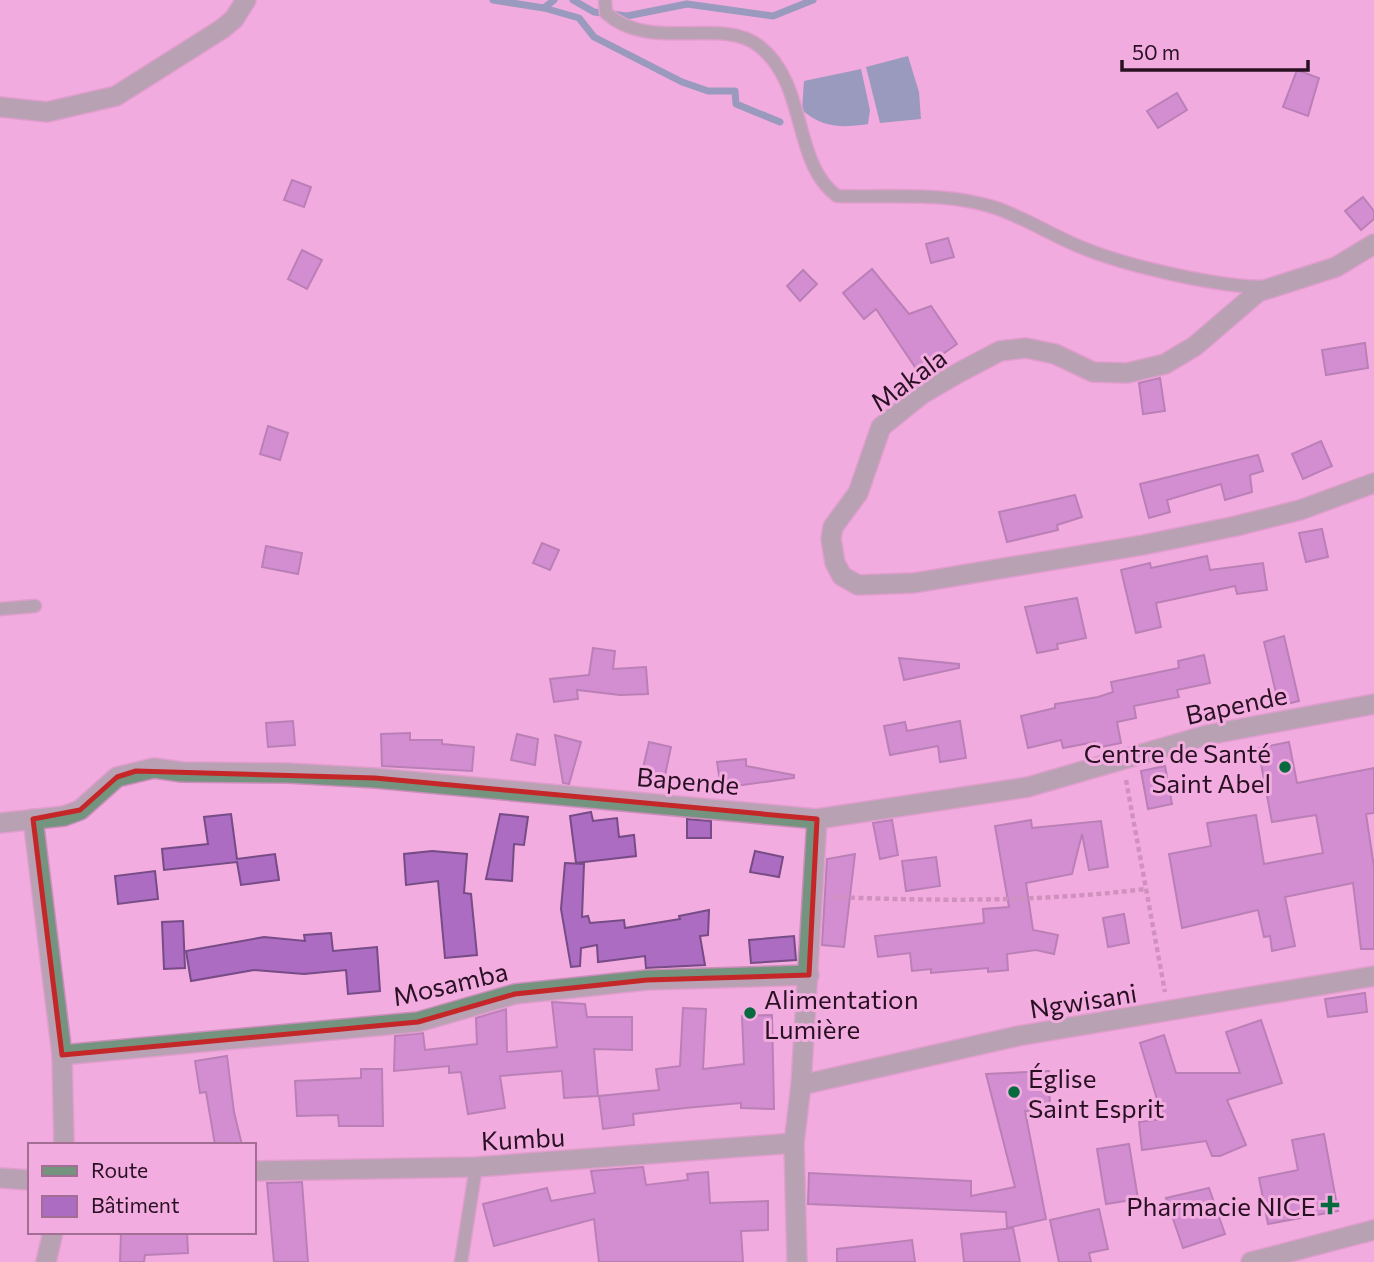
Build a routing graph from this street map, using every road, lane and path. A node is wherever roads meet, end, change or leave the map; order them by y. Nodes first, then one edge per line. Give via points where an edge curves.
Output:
1 (246, 0) edge
2 (605, 0) edge
3 (0, 107) edge
4 (1374, 244) edge
5 (1269, 287) junction
6 (1374, 483) edge
7 (35, 606) dead end
8 (0, 609) edge
9 (1374, 704) edge
10 (1122, 759) junction
11 (817, 819) junction
12 (33, 820) junction
13 (0, 823) edge
14 (1145, 890) junction
15 (814, 896) junction
16 (809, 975) junction
17 (1374, 975) edge
18 (1169, 1012) junction
19 (62, 1055) junction
20 (801, 1085) junction
21 (64, 1143) edge
22 (794, 1143) junction
23 (476, 1167) junction
24 (256, 1171) edge
25 (0, 1178) edge
26 (28, 1180) edge
27 (1374, 1230) edge
28 (53, 1234) edge
29 (46, 1262) edge
30 (461, 1262) edge
31 (797, 1262) edge
32 (1251, 1262) edge

1 - 3 street via 222,29 116,96 47,113
2 - 5 lane via 606,13 619,25 672,36 724,34 757,44 792,93 821,181 837,196 920,195 966,200 1030,222 1087,250 1142,266
4 - 5 street, Makala via 1336,267
5 - 6 street, Makala via 1165,364 1127,373 1093,372 1055,354 1027,348 1000,351 922,394 881,427 858,493 833,527 835,563 842,576 858,584 914,583 1236,527
7 - 8 lane
9 - 10 street, Bapende via 1207,736
10 - 11 street, Bapende via 1028,786
10 - 14 path
11 - 12 street, Bapende via 375,779 154,768 117,777 80,810
11 - 15 street
12 - 13 street, Bapende
12 - 19 street
14 - 15 path via 939,900
14 - 18 path
15 - 16 street
16 - 19 street, Mosamba via 647,981 528,993 418,1022
16 - 20 street
17 - 18 street, Ngwisani
18 - 20 street, Ngwisani via 1018,1036
19 - 21 street
20 - 22 street
22 - 23 street, Kumbu
22 - 31 street
23 - 24 street, Kumbu
23 - 30 lane
25 - 26 street
27 - 32 street
28 - 29 street

